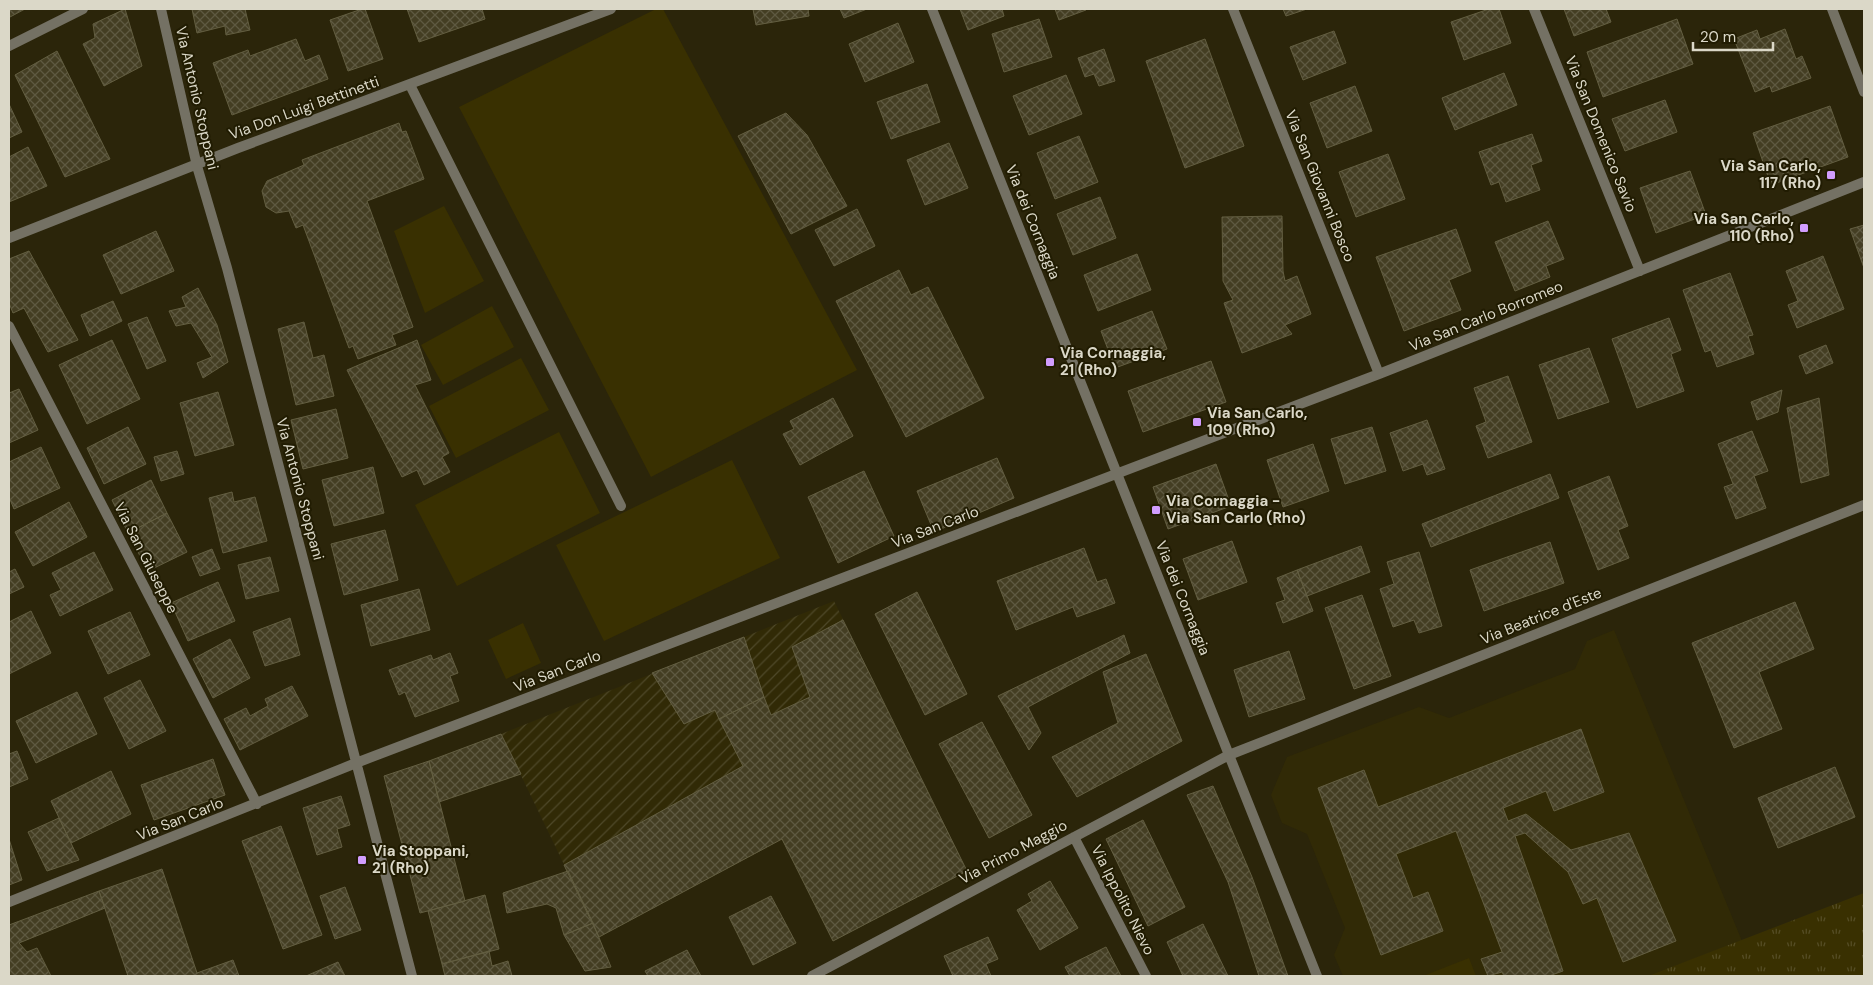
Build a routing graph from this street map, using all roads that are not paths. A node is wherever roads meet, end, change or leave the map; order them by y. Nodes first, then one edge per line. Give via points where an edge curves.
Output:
1 (83, 9) edge
2 (161, 9) edge
3 (611, 9) edge
4 (932, 9) edge
5 (1233, 9) edge
6 (1534, 9) edge
7 (1832, 9) edge
8 (9, 46) edge
9 (410, 85) junction
10 (1864, 92) edge
11 (197, 166) junction
12 (1864, 182) edge
13 (9, 238) edge
14 (1640, 271) junction
15 (9, 326) edge
16 (1379, 374) junction
17 (1118, 473) junction
18 (1864, 505) edge
19 (622, 506) dead end
20 (1229, 755) junction
21 (356, 763) junction
22 (257, 804) junction
23 (1074, 836) junction
24 (9, 902) edge
25 (412, 976) edge
26 (812, 976) edge
27 (1146, 976) edge
28 (1317, 976) edge

1 - 8 street
2 - 11 street, Via Antonio Stoppani
3 - 9 street, Via Don Luigi Bettinetti
4 - 17 street, Via dei Cornaggia
5 - 16 street, Via San Giovanni Bosco
6 - 14 street, Via San Domenico Savio
7 - 10 street
9 - 11 street, Via Don Luigi Bettinetti
9 - 19 street
11 - 13 street, Via Don Luigi Bettinetti
11 - 21 street, Via Antonio Stoppani
12 - 14 street, Via San Carlo Borromeo
14 - 16 street, Via San Carlo Borromeo
15 - 22 street, Via San Giuseppe
16 - 17 street, Via San Carlo Borromeo
17 - 20 street, Via dei Cornaggia
17 - 21 street, Via San Carlo
18 - 20 street, Via Beatrice d'Este
20 - 23 street, Via Primo Maggio
20 - 28 street, Via dei Cornaggia
21 - 22 street, Via San Carlo
21 - 25 street, Via Antonio Stoppani
22 - 24 street, Via San Carlo
23 - 26 street, Via Primo Maggio
23 - 27 street, Via Ippolito Nievo

